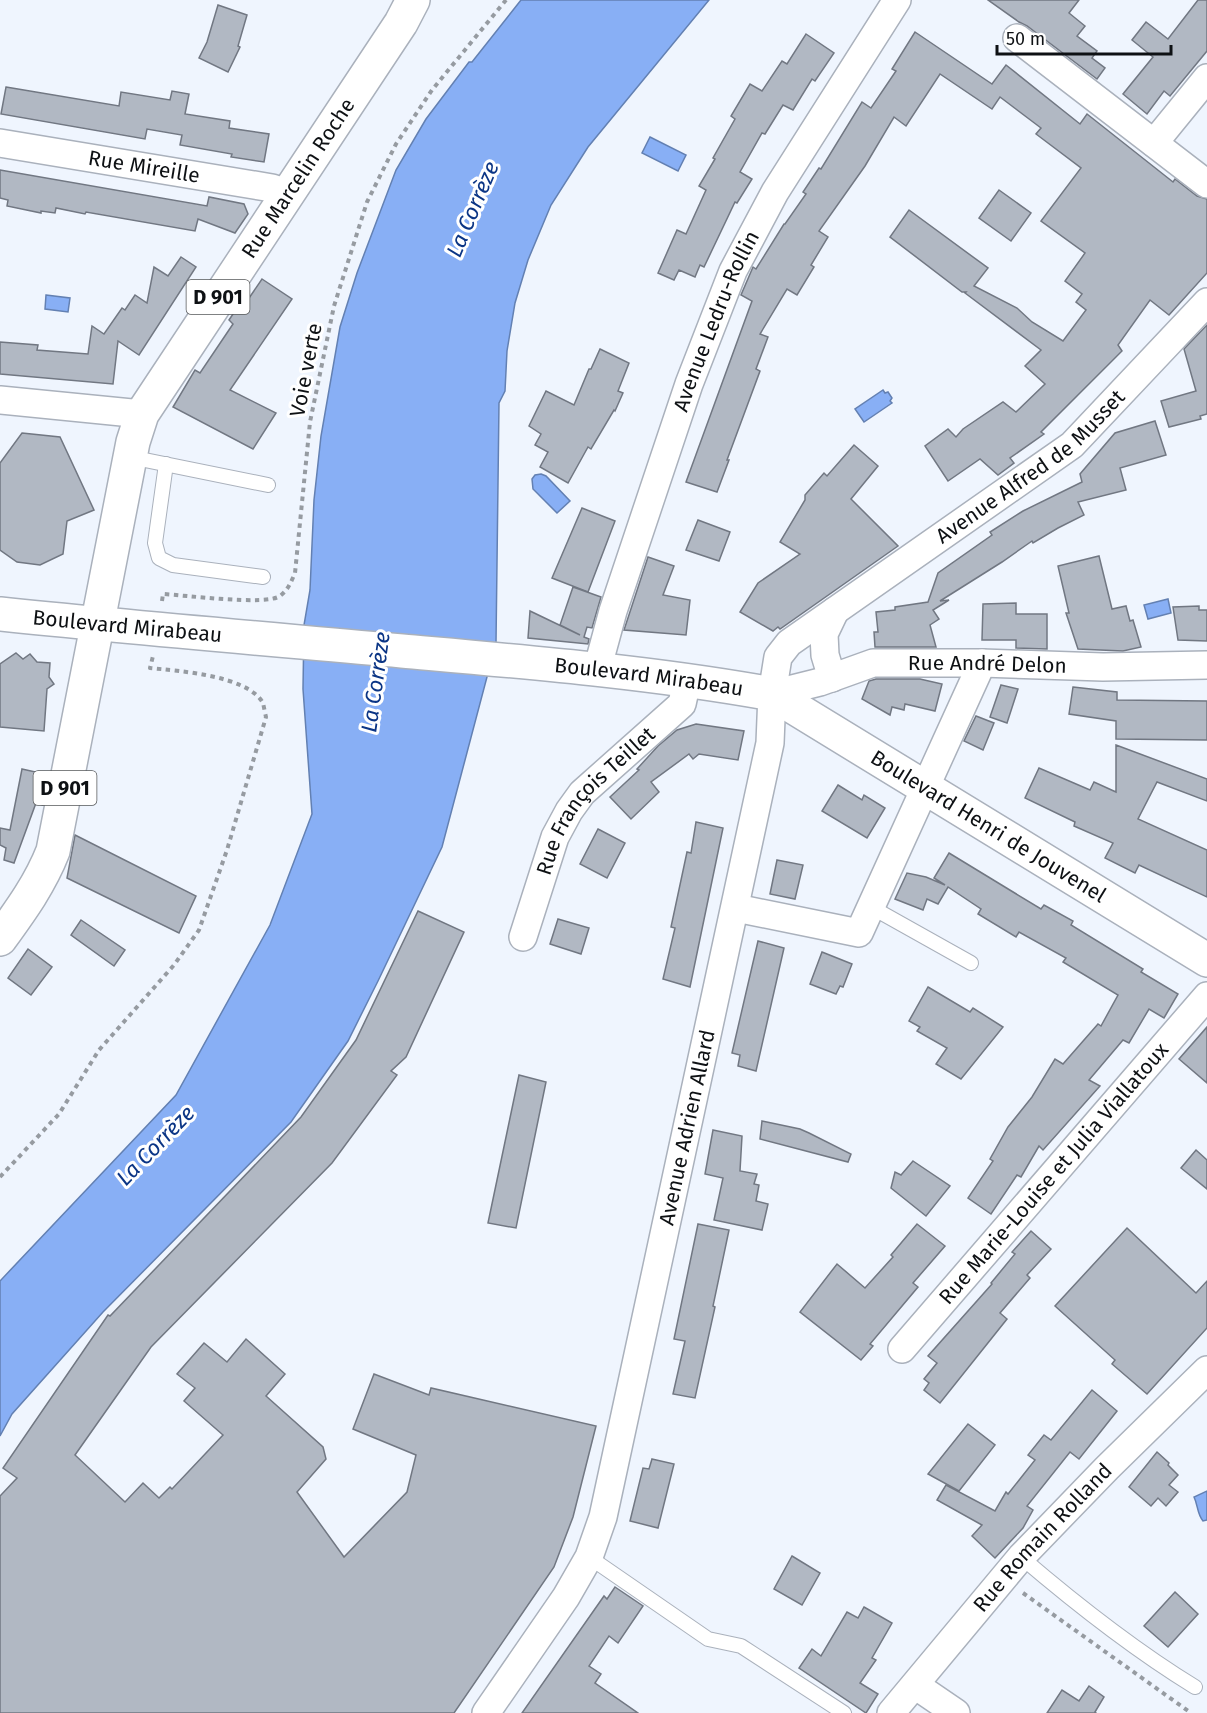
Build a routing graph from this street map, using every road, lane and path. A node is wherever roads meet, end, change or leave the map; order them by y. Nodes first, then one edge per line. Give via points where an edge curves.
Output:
1 (413, 0) edge
2 (506, 0) edge
3 (897, 0) edge
4 (1017, 38) dead end
5 (1207, 78) edge
6 (0, 143) edge
7 (1154, 143) junction
8 (1207, 184) edge
9 (287, 193) junction
10 (1207, 302) edge
11 (0, 400) edge
12 (142, 414) junction
13 (130, 457) junction
14 (166, 464) junction
15 (268, 485) dead end
16 (263, 577) dead end
17 (835, 611) junction
18 (0, 614) edge
19 (98, 625) junction
20 (158, 630) junction
21 (982, 663) junction
22 (1207, 665) edge
23 (597, 670) junction
24 (832, 678) junction
25 (687, 681) junction
26 (772, 694) junction
27 (925, 789) junction
28 (871, 907) junction
29 (736, 908) junction
30 (523, 937) dead end
31 (0, 939) edge
32 (1207, 960) edge
33 (971, 963) dead end
34 (1207, 996) edge
35 (0, 1177) edge
36 (902, 1349) dead end
37 (1207, 1370) edge
38 (589, 1557) junction
39 (1021, 1557) junction
40 (1002, 1580) junction
41 (915, 1685) junction
42 (1195, 1686) dead end
43 (486, 1713) edge
44 (844, 1713) edge
45 (891, 1713) edge
46 (956, 1713) edge
47 (1191, 1713) edge

1 - 9 main road, Rue Marcelin Roche / D 901
2 - 20 path, Voie verte via 432,90 396,144 366,202 334,306 310,422 295,573 289,587 279,597 262,601 163,594
3 - 23 street, Avenue Ledru-Rollin via 775,192 733,271 689,384
4 - 7 street
5 - 7 street
6 - 9 street, Rue Mireille
7 - 8 street
9 - 12 main road, Rue Marcelin Roche / D 901
10 - 17 street, Avenue Alfred de Musset via 1072,445
11 - 12 street
12 - 13 main road, Rue Marcelin Roche / D 901
13 - 14 lane
13 - 19 main road, Rue Marcelin Roche / D 901
14 - 15 lane
14 - 16 lane via 155,543 159,558 173,565
17 - 24 street via 824,634
17 - 26 street, Avenue Alfred de Musset via 789,643 778,657
18 - 19 main road, Boulevard Mirabeau
19 - 20 main road, Boulevard Mirabeau
19 - 31 main road, D 901 via 53,851 30,899
20 - 23 main road, Boulevard Mirabeau
20 - 35 path, Voie verte via 150,668 208,674 237,684 263,704 266,717 199,930 174,965 99,1050 59,1114
21 - 22 street, Rue André Delon
21 - 24 street, Rue André Delon via 873,663
21 - 27 street
23 - 25 main road, Boulevard Mirabeau
24 - 26 street, Rue André Delon
25 - 26 main road, Boulevard Mirabeau
25 - 30 street, Rue François Teillet via 682,704 582,792 569,811 555,837
26 - 27 main road, Boulevard Henri de Jouvenel
26 - 29 street, Avenue Adrien Allard via 770,743
27 - 28 street
27 - 32 main road, Boulevard Henri de Jouvenel
28 - 29 street via 859,933
28 - 33 lane
29 - 38 street, Avenue Adrien Allard via 605,1506
34 - 36 street, Rue Marie-Louise et Julia Viallatoux
37 - 39 street, Rue Romain Rolland
38 - 43 street, Avenue Adrien Allard
38 - 44 lane via 708,1639 741,1646
39 - 40 street, Rue Romain Rolland
39 - 42 lane via 1157,1663
40 - 41 street, Rue Romain Rolland
40 - 47 path
41 - 45 street, Rue Romain Rolland
41 - 46 street

